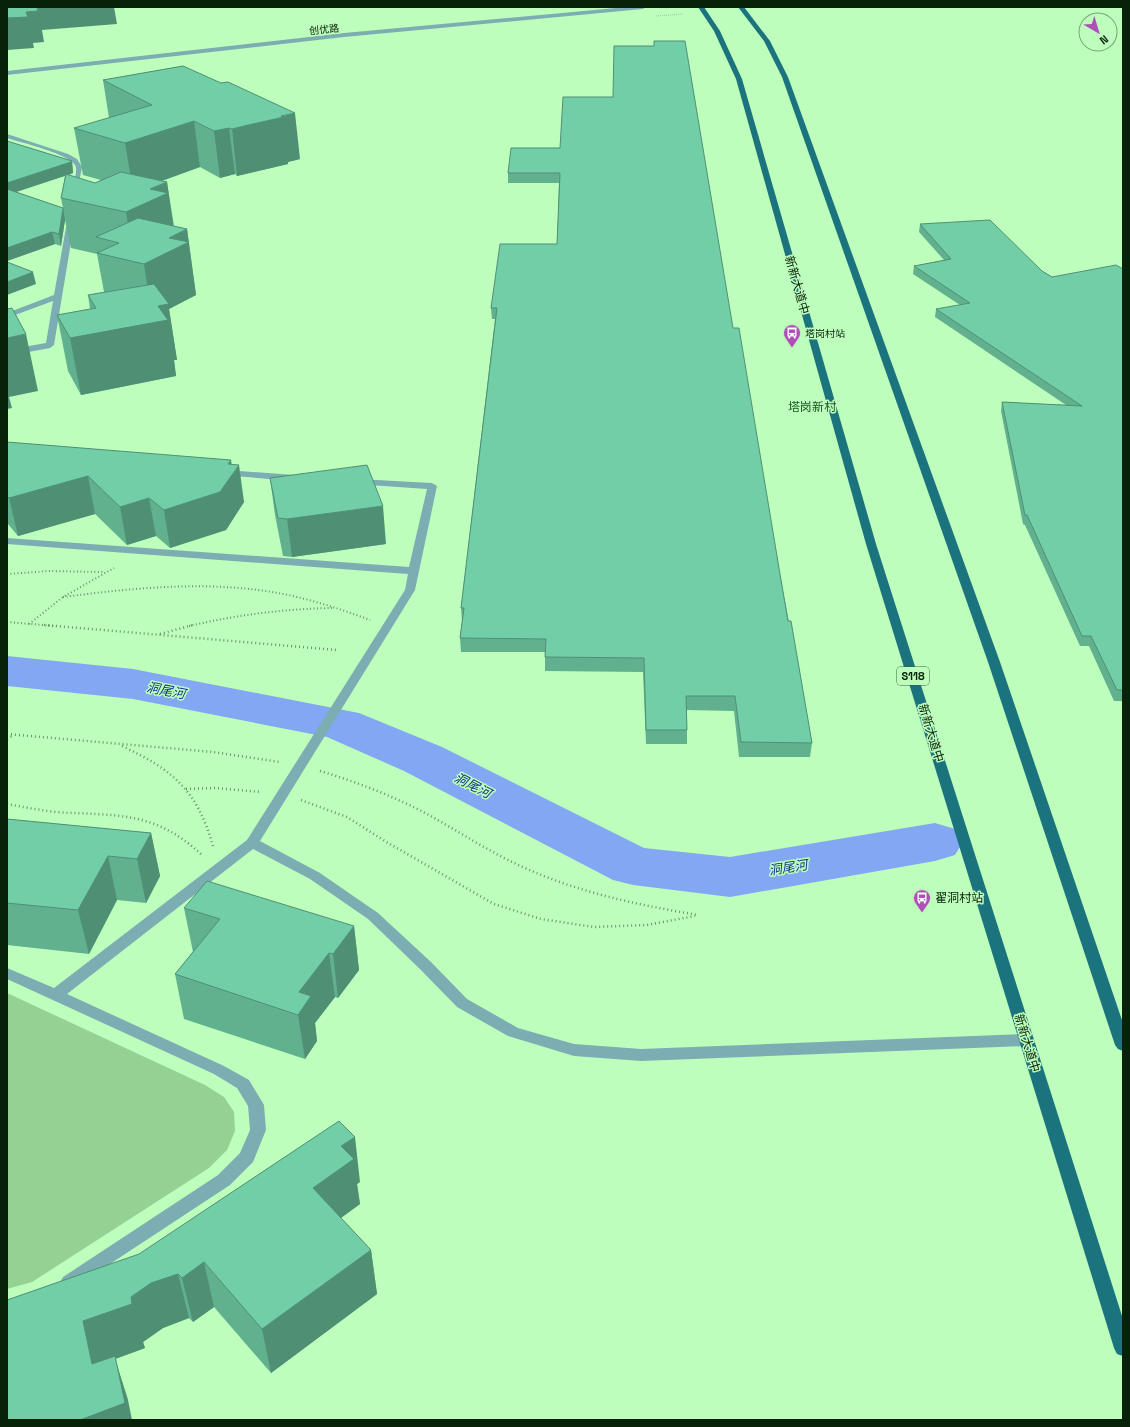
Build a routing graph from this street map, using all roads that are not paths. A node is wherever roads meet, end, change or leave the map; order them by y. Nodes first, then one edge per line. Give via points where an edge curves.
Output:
1 (643, 7) edge
2 (701, 7) edge
3 (741, 7) edge
4 (7, 73) edge
5 (7, 136) edge
6 (74, 197) edge
7 (72, 212) edge
8 (58, 296) junction
9 (7, 316) edge
10 (7, 353) edge
11 (212, 473) edge
12 (306, 478) edge
13 (345, 481) edge
14 (7, 541) edge
15 (414, 571) junction
16 (252, 843) junction
17 (7, 973) edge
18 (55, 995) junction
19 (1026, 1040) junction
20 (1123, 1045) edge
21 (58, 1289) edge
22 (1123, 1348) edge

1 - 4 street, 创优路 via 344,36
2 - 19 main road, 新新大道中 / S118 via 717,31 739,79 871,544
3 - 20 main road via 767,41 785,76 994,662
5 - 6 street via 75,160 79,167
7 - 8 street
8 - 9 street
8 - 10 street via 50,345
11 - 12 street
13 - 15 street via 432,486
14 - 15 street
15 - 16 street via 410,590
16 - 18 street
16 - 19 street via 315,876 373,916 462,1003 512,1032 574,1050 641,1055
17 - 18 street
18 - 21 street via 219,1070 243,1084 256,1105 258,1130 247,1157 224,1180
19 - 22 main road, 新新大道中 / S118

